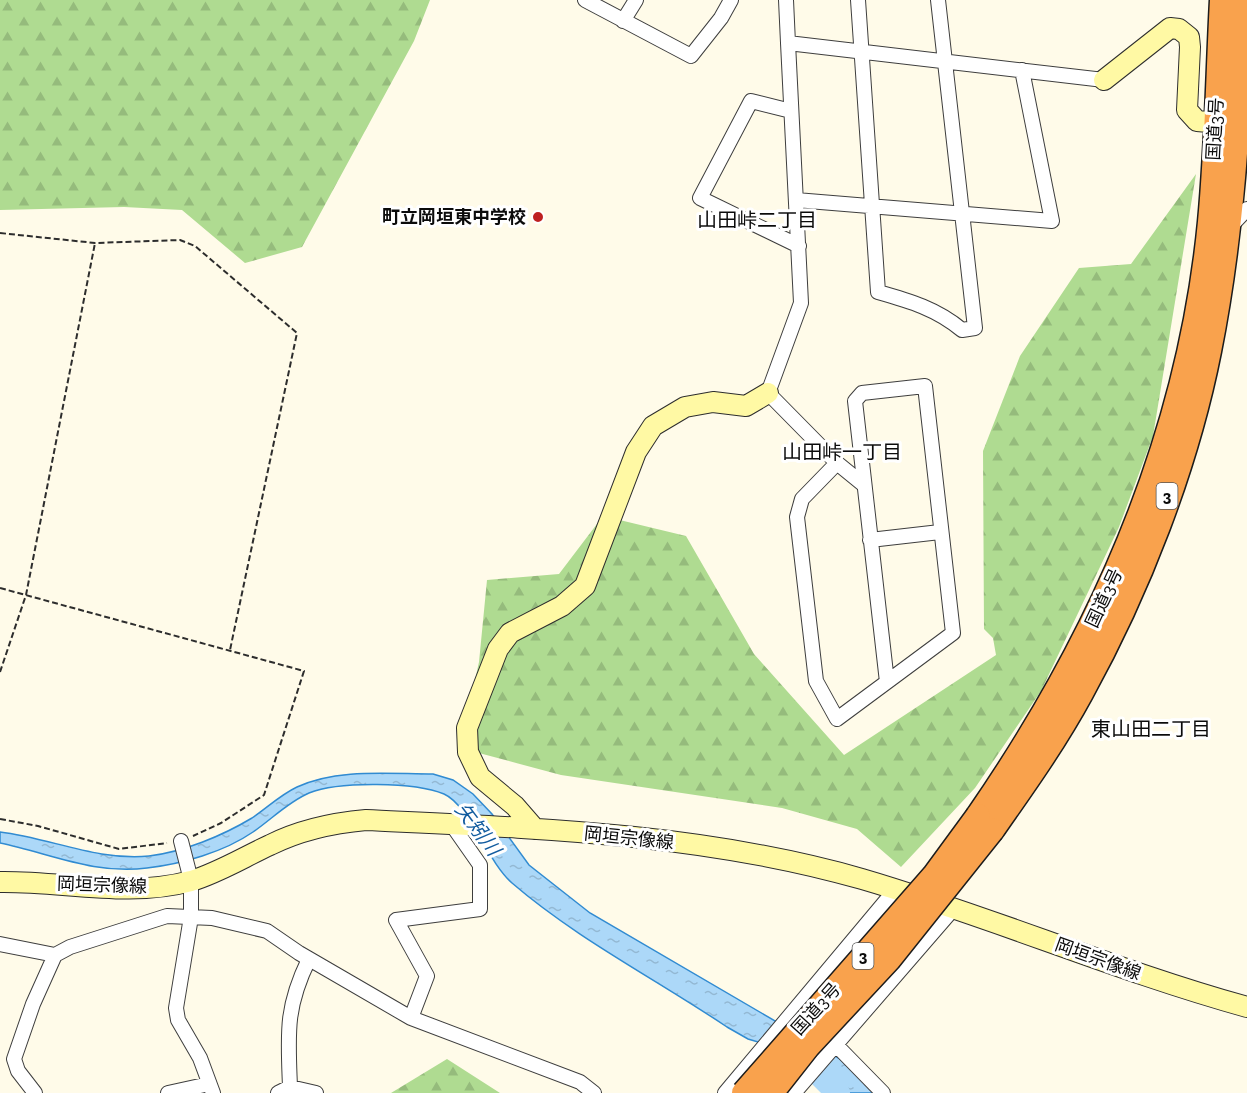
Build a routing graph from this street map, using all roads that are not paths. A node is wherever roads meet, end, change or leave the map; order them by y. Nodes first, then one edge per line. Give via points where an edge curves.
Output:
1 (585, 0) edge
2 (636, 0) edge
3 (731, 0) edge
4 (786, 0) edge
5 (858, 0) edge
6 (938, 0) edge
7 (1222, 0) edge
8 (1243, 0) edge
9 (623, 21) junction
10 (788, 43) junction
11 (861, 51) junction
12 (945, 62) junction
13 (1022, 70) junction
14 (1104, 80) joint
15 (791, 111) junction
16 (1236, 128) edge
17 (796, 200) junction
18 (872, 207) junction
19 (1247, 209) edge
20 (963, 215) junction
21 (1228, 229) junction
22 (799, 246) junction
23 (768, 393) junction
24 (837, 462) junction
25 (864, 485) junction
26 (940, 532) junction
27 (870, 540) junction
28 (887, 682) junction
29 (985, 823) junction
30 (456, 825) junction
31 (535, 830) junction
32 (181, 841) road end
33 (191, 880) junction
34 (0, 882) edge
35 (896, 890) junction
36 (955, 908) junction
37 (191, 917) junction
38 (0, 944) edge
39 (55, 955) junction
40 (309, 959) junction
41 (1247, 1007) edge
42 (411, 1018) junction
43 (837, 1046) junction
44 (211, 1089) edge
45 (284, 1090) edge
46 (35, 1093) edge
47 (168, 1093) edge
48 (316, 1093) edge
49 (594, 1093) edge
50 (725, 1093) edge
51 (744, 1093) edge
52 (771, 1093) edge
53 (794, 1093) edge
54 (883, 1093) edge

1 - 9 street
2 - 9 street
3 - 9 street via 691,56
4 - 10 street
5 - 11 street
6 - 12 street
7 - 16 highway, 国道3号 / 3
8 - 16 highway, 国道3号 / 3
10 - 11 street
10 - 15 street
11 - 12 street
11 - 18 street
12 - 13 street
12 - 20 street
13 - 14 street
13 - 20 street via 1052,221
14 - 16 main road via 1170,28 1179,29 1189,37 1190,47 1187,110 1197,121
15 - 17 street
15 - 22 street via 751,101 700,198
16 - 21 highway, 国道3号 / 3
16 - 29 highway, 国道3号 / 3 via 1210,222 1187,363 1171,428 1132,537 1102,607 1010,769
17 - 18 street
17 - 22 street
18 - 20 street
18 - 20 street via 878,292 925,306 962,330 975,328
19 - 21 street
21 - 29 highway, 国道3号 / 3 via 1208,353 1183,449 1152,540 1118,622 1081,694
22 - 23 street via 801,303
23 - 24 street
23 - 31 main road via 746,406 713,402 685,407 653,426 636,452 585,586 574,599 510,633 498,649 467,728 468,752 480,777 515,806
24 - 25 street
24 - 28 street via 802,499 796,517 816,681 837,719
25 - 26 street via 855,401 862,393 925,386
25 - 27 street
26 - 27 street
26 - 28 street via 953,633
27 - 28 street
29 - 51 highway, 国道3号 / 3, bridge
29 - 52 highway, 国道3号 / 3, bridge via 889,959 808,1046
30 - 31 main road, 岡垣宗像線
30 - 33 main road, 岡垣宗像線 via 338,822 272,843
30 - 42 street via 480,865 480,909 396,920 427,976
31 - 35 main road, 岡垣宗像線 via 601,833 776,858
32 - 33 street
33 - 34 main road, 岡垣宗像線 via 140,890
33 - 37 street
35 - 36 main road, 岡垣宗像線
35 - 50 street
36 - 41 main road, 岡垣宗像線 via 1171,986
36 - 43 street
37 - 39 street via 166,916
37 - 40 street via 267,931
37 - 44 street via 176,1008
38 - 39 street
39 - 46 street via 14,1059
40 - 42 street
40 - 45 street via 294,989
42 - 49 street via 580,1082
43 - 53 street
43 - 54 street
44 - 47 street
45 - 48 street

